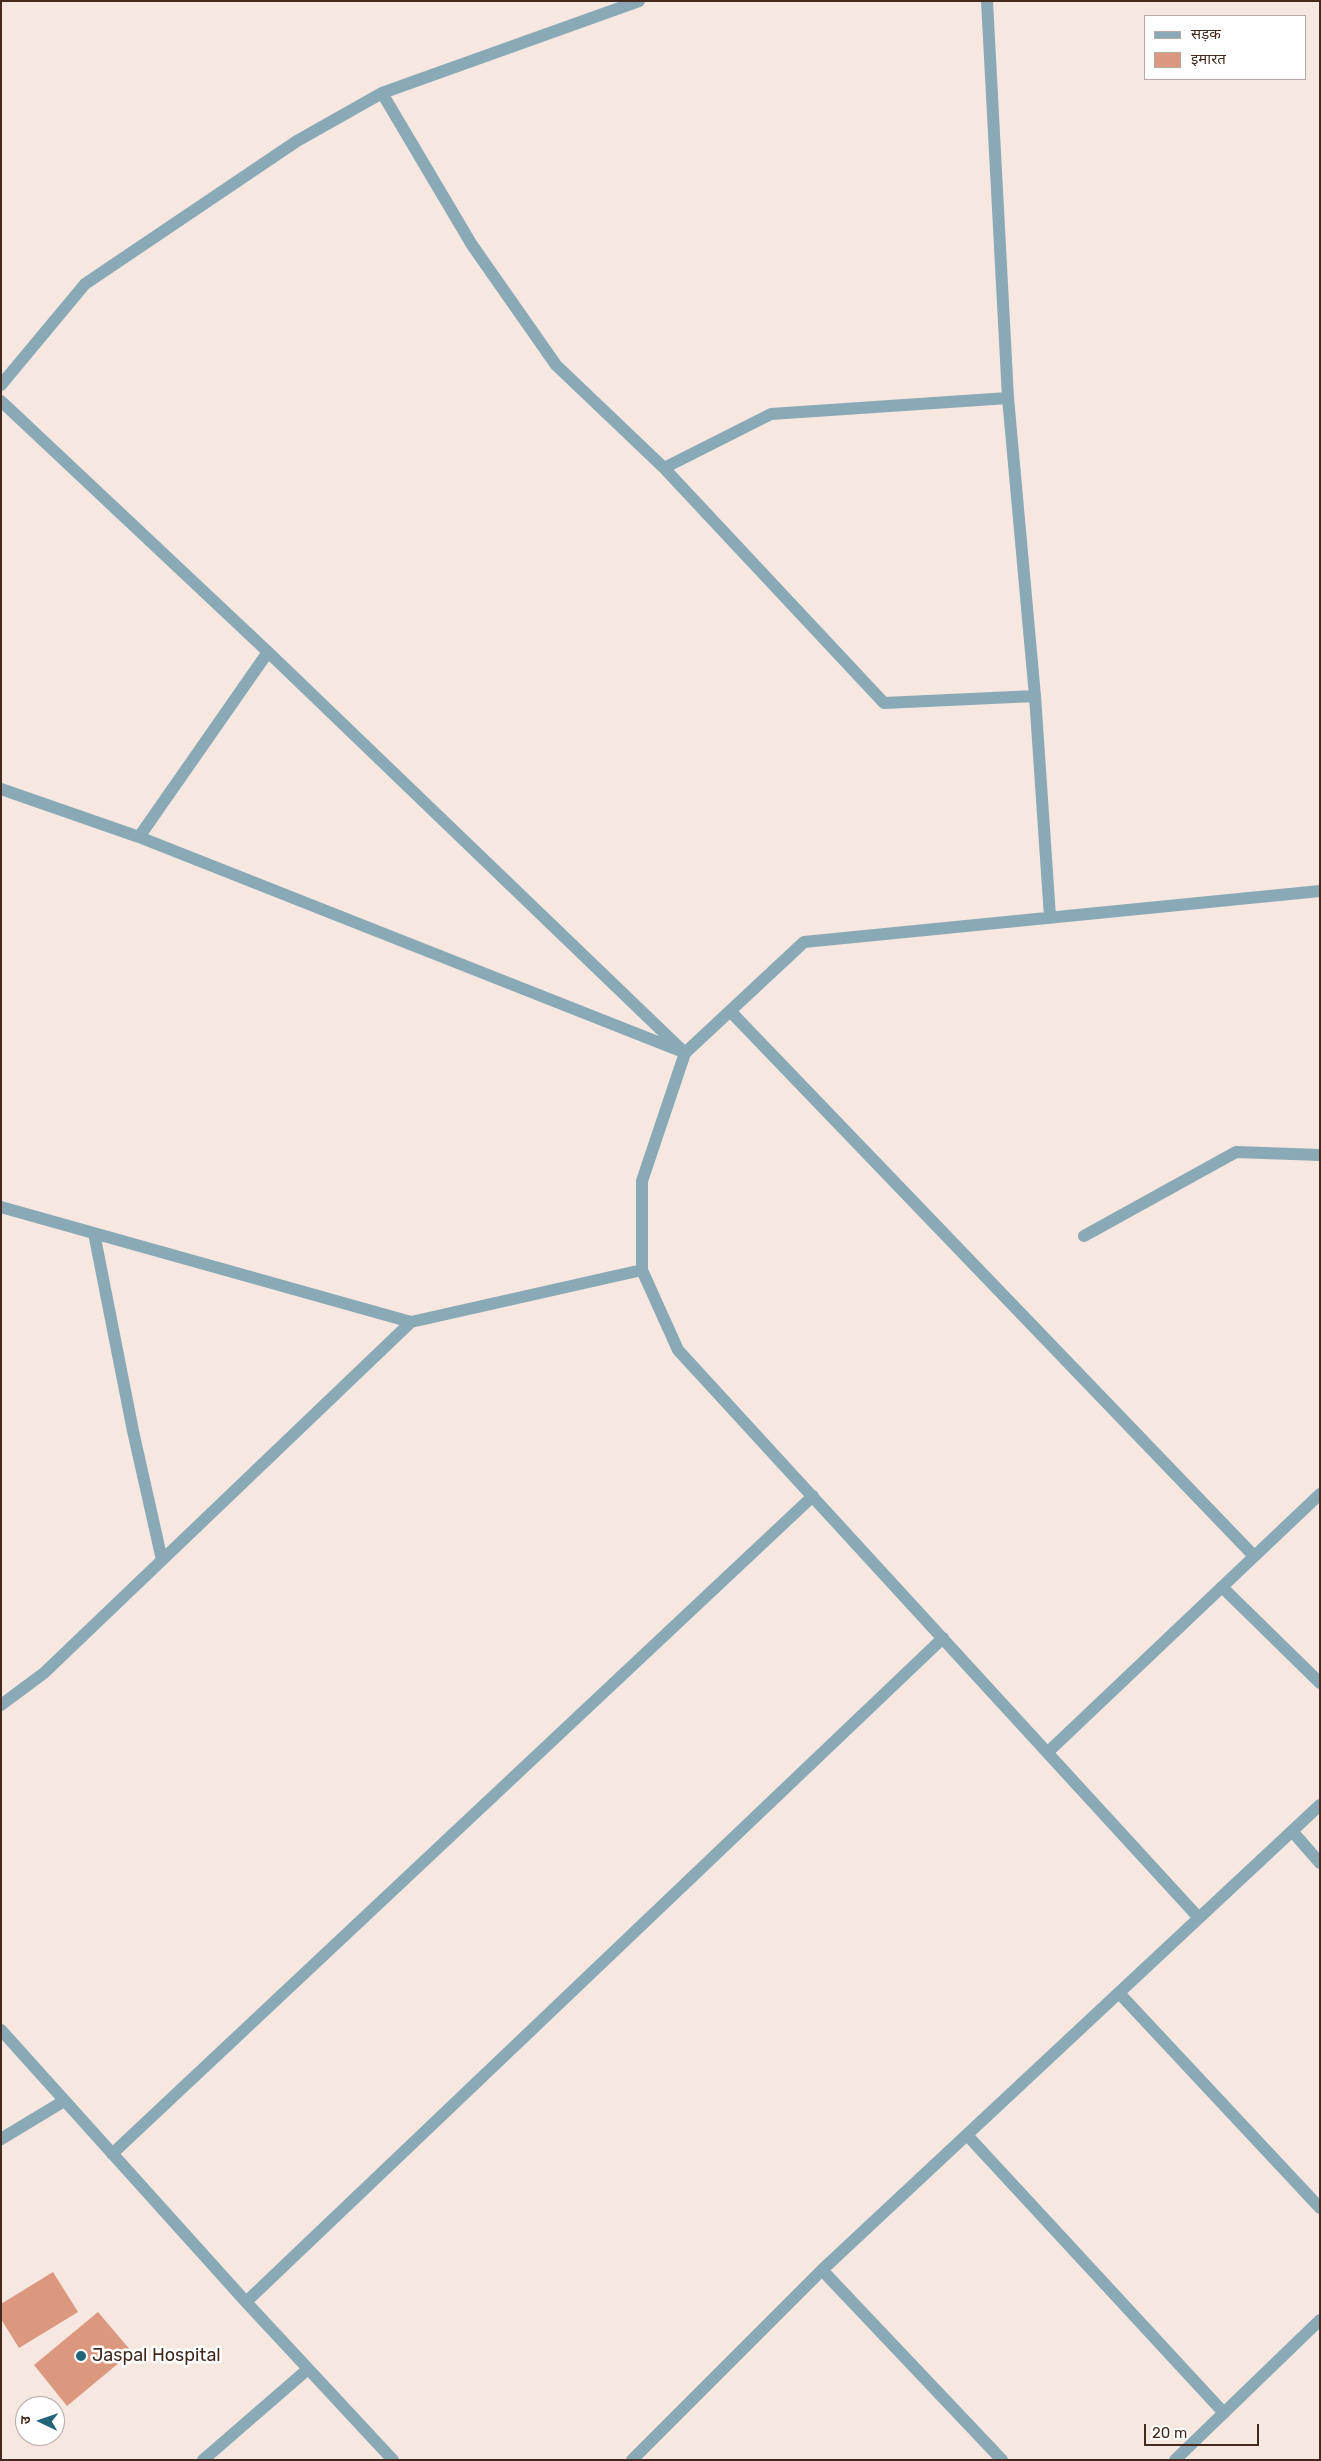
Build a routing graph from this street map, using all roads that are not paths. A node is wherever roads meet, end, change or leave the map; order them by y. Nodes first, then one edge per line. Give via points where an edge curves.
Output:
1 (639, 1) edge
2 (987, 1) edge
3 (382, 93) junction
4 (1, 385) edge
5 (1008, 398) junction
6 (1, 401) edge
7 (664, 468) junction
8 (268, 652) junction
9 (1036, 696) junction
10 (1, 789) edge
11 (140, 837) junction
12 (1320, 891) edge
13 (1050, 917) junction
14 (731, 1012) junction
15 (685, 1053) junction
16 (1320, 1155) edge
17 (1, 1207) edge
18 (94, 1233) junction
19 (1084, 1236) dead end
20 (642, 1270) junction
21 (411, 1322) junction
22 (1320, 1494) edge
23 (813, 1496) junction
24 (1254, 1556) junction
25 (162, 1560) junction
26 (1222, 1587) junction
27 (943, 1638) junction
28 (1320, 1683) edge
29 (1, 1705) edge
30 (1048, 1752) junction
31 (1320, 1805) edge
32 (1292, 1831) junction
33 (1320, 1863) edge
34 (1199, 1918) junction
35 (1119, 1993) junction
36 (1, 2030) edge
37 (64, 2101) junction
38 (967, 2135) junction
39 (1, 2139) edge
40 (112, 2154) junction
41 (1320, 2208) edge
42 (822, 2270) junction
43 (246, 2302) junction
44 (1320, 2320) edge
45 (308, 2368) junction
46 (1224, 2413) junction
47 (391, 2459) edge
48 (202, 2460) edge
49 (632, 2460) edge
50 (1002, 2460) edge
51 (1175, 2460) edge

1 - 3 street
2 - 5 street
3 - 4 street via 296,141 85,284
3 - 7 street via 472,245 556,365
5 - 7 street via 771,414
5 - 9 street
6 - 8 street
7 - 9 street via 884,703
8 - 11 street
8 - 15 street
9 - 13 street
10 - 11 street
11 - 15 street
12 - 13 street
13 - 14 street via 804,942
14 - 15 street
14 - 24 street
15 - 20 street via 642,1181
16 - 19 street via 1236,1152
17 - 18 street
18 - 21 street
18 - 25 street
20 - 21 street
20 - 23 street via 678,1350
21 - 25 street
22 - 24 street
23 - 27 street
23 - 40 street
24 - 26 street
25 - 29 street via 44,1673
26 - 28 street
26 - 30 street
27 - 30 street
27 - 43 street
30 - 34 street
31 - 32 street
32 - 33 street
32 - 34 street
34 - 35 street
35 - 38 street
35 - 41 street
36 - 37 street
37 - 39 street
37 - 40 street
38 - 42 street
38 - 46 street
40 - 43 street
42 - 49 street
42 - 50 street
43 - 45 street
44 - 46 street
45 - 47 street
45 - 48 street
46 - 51 street

